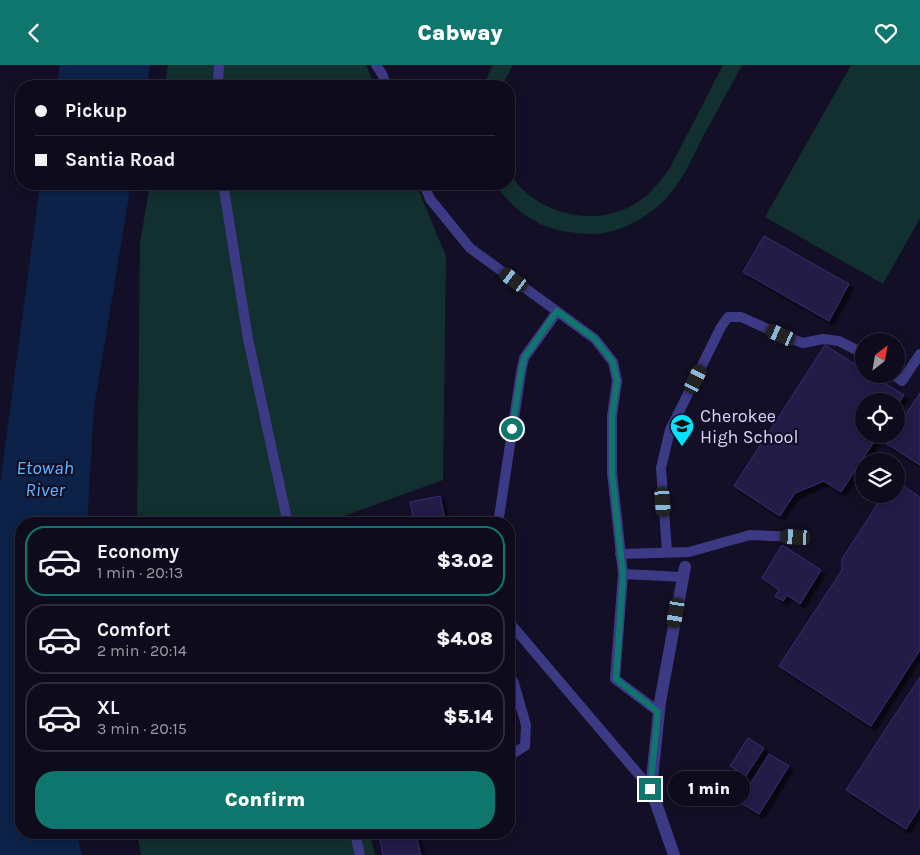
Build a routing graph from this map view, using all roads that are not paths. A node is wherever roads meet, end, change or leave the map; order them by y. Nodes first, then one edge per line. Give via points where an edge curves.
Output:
1 (219, 65) edge
2 (376, 65) edge
3 (218, 80) edge
4 (384, 80) edge
5 (224, 190) edge
6 (426, 190) edge
7 (557, 311) junction
8 (855, 349) edge
9 (920, 353) edge
10 (905, 376) edge
11 (286, 517) edge
12 (499, 517) edge
13 (796, 537) dead end
14 (667, 552) junction
15 (620, 554) junction
16 (684, 572) joint
17 (623, 575) junction
18 (515, 629) edge
19 (515, 686) edge
20 (658, 712) junction
21 (515, 752) edge
22 (650, 789) junction
23 (356, 839) edge
24 (360, 855) edge
25 (674, 855) edge

1 - 3 lane
2 - 4 lane
5 - 11 lane via 248,339
6 - 7 lane via 430,199 470,248
7 - 12 lane via 524,358
7 - 15 lane via 595,339 613,362 617,381 612,416 612,473
8 - 14 lane via 839,341 824,339 803,343 741,317 728,317 670,430 660,468
9 - 10 lane
13 - 14 lane via 750,535 689,552
14 - 15 lane
15 - 17 lane
16 - 17 lane
16 - 20 street
17 - 20 lane via 616,679
18 - 22 lane
19 - 21 lane via 526,725 525,746
20 - 22 street
22 - 25 street
23 - 24 lane

